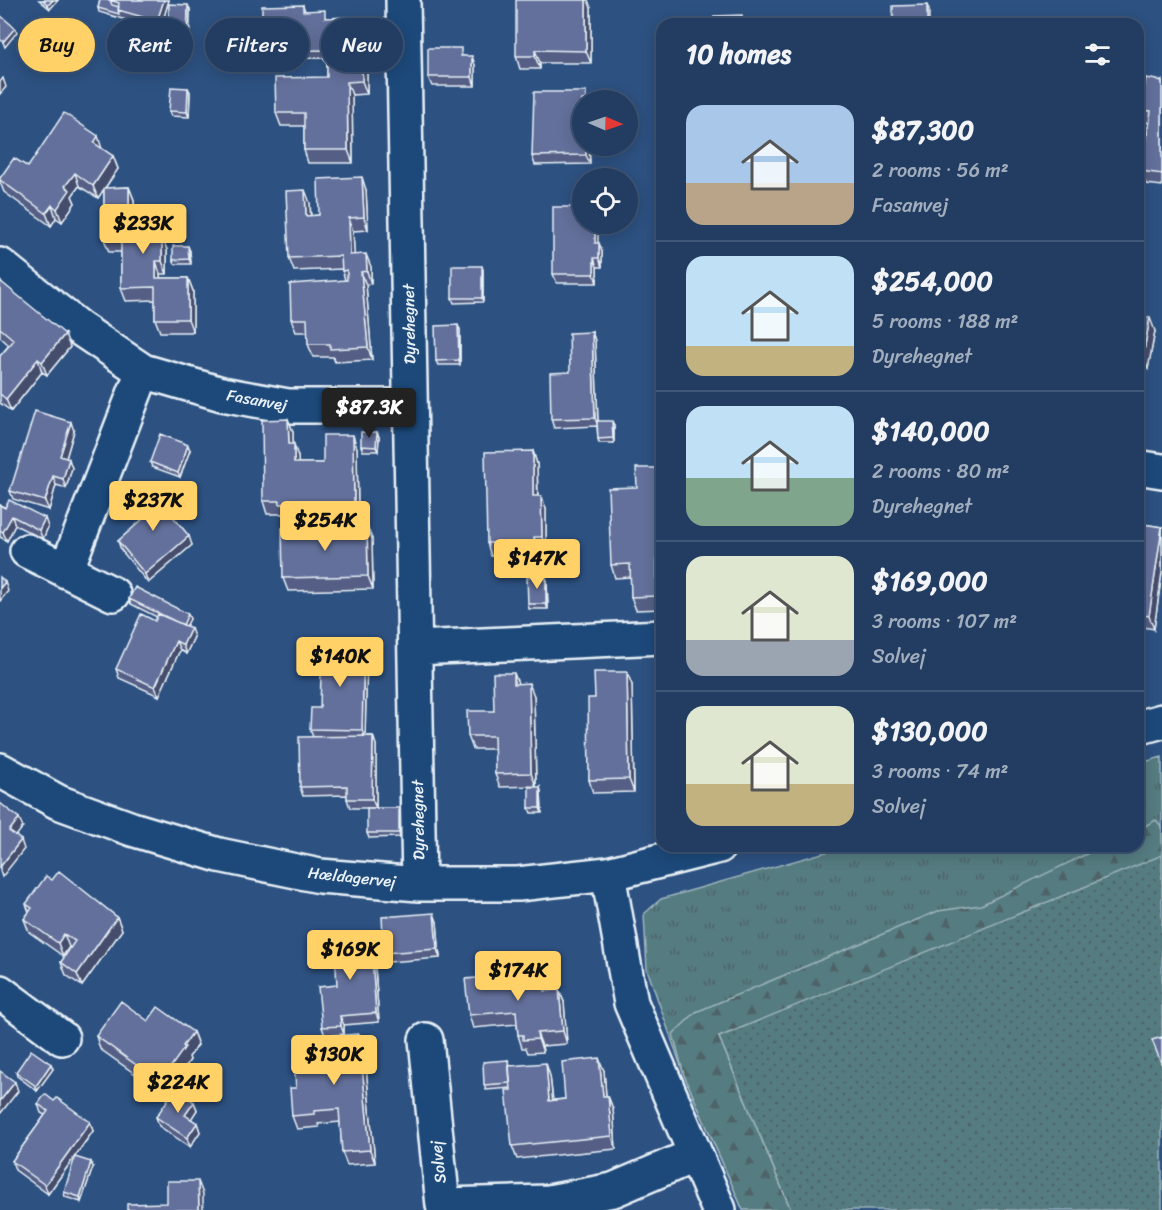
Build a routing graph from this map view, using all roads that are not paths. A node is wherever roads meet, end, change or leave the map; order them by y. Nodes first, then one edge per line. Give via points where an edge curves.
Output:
1 (403, 0) edge
2 (0, 265) edge
3 (143, 371) junction
4 (410, 406) junction
5 (27, 551) dead end
6 (66, 571) junction
7 (113, 594) dead end
8 (656, 637) edge
9 (415, 648) junction
10 (1162, 721) edge
11 (1144, 726) edge
12 (0, 770) edge
13 (695, 852) edge
14 (608, 874) junction
15 (419, 884) junction
16 (0, 992) edge
17 (62, 1038) dead end
18 (426, 1040) dead end
19 (695, 1155) junction
20 (718, 1210) edge

1 - 4 street, Dyrehegnet
2 - 3 street, Fasanvej via 79,328
3 - 4 street, Fasanvej via 222,394 288,406
3 - 6 street
4 - 9 street, Dyrehegnet
5 - 6 street
6 - 7 street
8 - 9 street
9 - 15 street, Dyrehegnet
10 - 11 street
12 - 15 street, Hældagervej via 58,802 219,855 320,876
13 - 14 street, Hældagervej
14 - 15 street, Hældagervej via 518,884
14 - 19 street via 631,1003
16 - 17 street
18 - 19 street, Solvej via 443,1205 549,1202 613,1190
19 - 20 street

